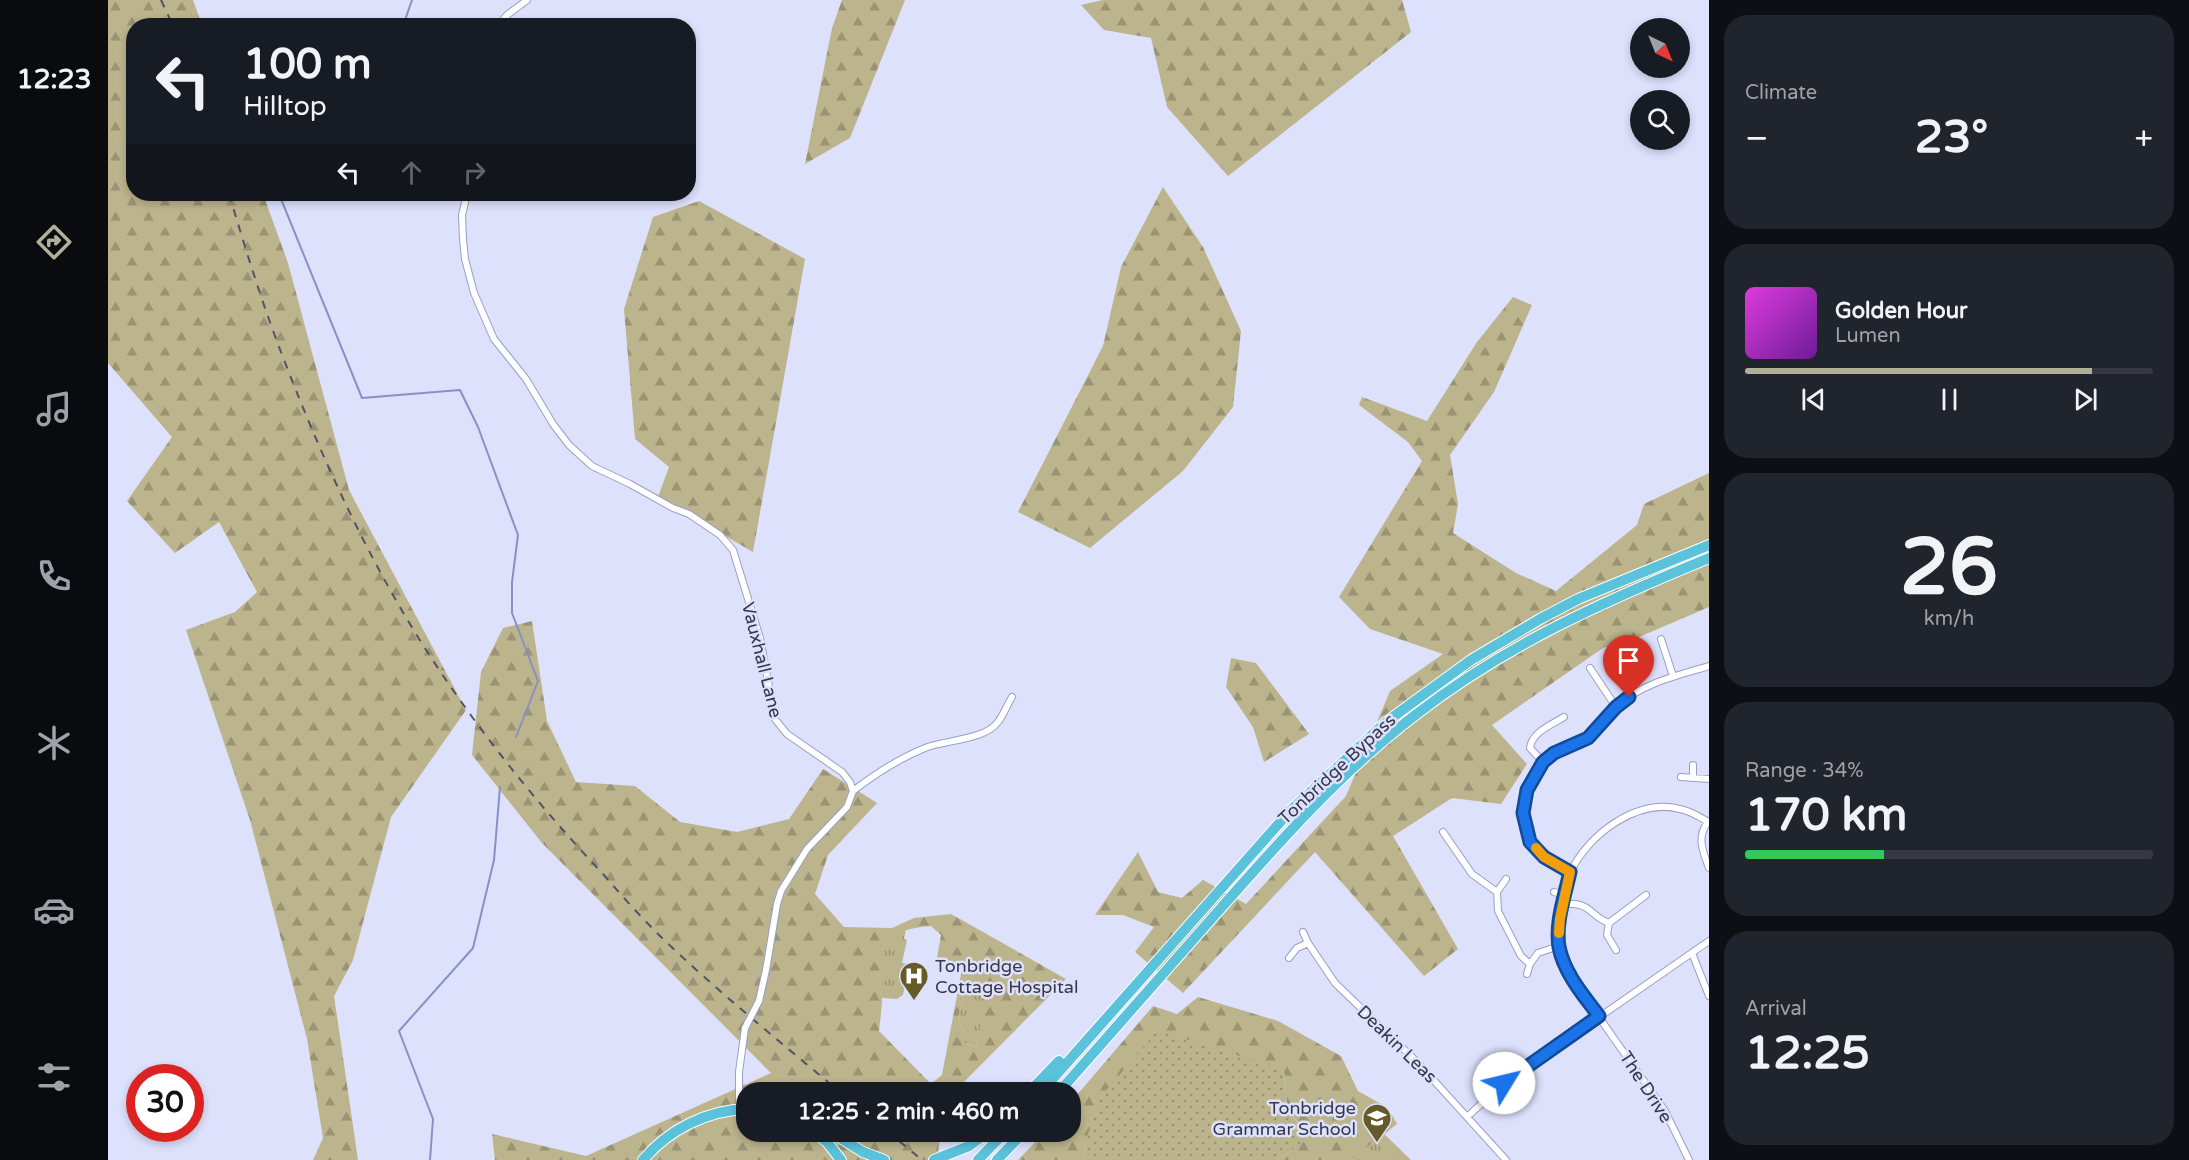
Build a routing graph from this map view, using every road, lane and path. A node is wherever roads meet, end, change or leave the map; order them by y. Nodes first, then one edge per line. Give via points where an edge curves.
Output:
1 (527, 0) edge
2 (505, 18) edge
3 (465, 201) edge
4 (1709, 544) edge
5 (1709, 558) edge
6 (1661, 639) dead end
7 (1709, 666) edge
8 (1590, 668) dead end
9 (1673, 676) junction
10 (1012, 697) dead end
11 (1616, 707) junction
12 (1564, 717) dead end
13 (1543, 762) junction
14 (1693, 765) dead end
15 (1681, 777) dead end
16 (1693, 778) junction
17 (1709, 779) edge
18 (853, 791) junction
19 (1709, 822) edge
20 (1443, 832) dead end
21 (1709, 868) edge
22 (1570, 872) junction
23 (1506, 879) dead end
24 (1497, 892) junction
25 (1554, 892) dead end
26 (1565, 895) junction
27 (1646, 895) dead end
28 (1564, 904) junction
29 (1609, 922) junction
30 (1303, 932) dead end
31 (1709, 941) edge
32 (1308, 944) junction
33 (1559, 946) junction
34 (1616, 950) dead end
35 (1692, 953) junction
36 (1289, 958) dead end
37 (1530, 964) junction
38 (1527, 974) dead end
39 (1134, 987) junction
40 (1709, 996) edge
41 (1599, 1016) junction
42 (740, 1082) edge
43 (1039, 1082) edge
44 (1050, 1082) edge
45 (1068, 1082) edge
46 (736, 1110) edge
47 (1468, 1116) junction
48 (826, 1142) edge
49 (847, 1142) edge
50 (972, 1142) edge
51 (995, 1142) edge
52 (1014, 1142) edge
53 (643, 1160) edge
54 (841, 1160) edge
55 (884, 1160) edge
56 (934, 1160) edge
57 (978, 1160) edge
58 (997, 1160) edge
59 (1506, 1160) edge
60 (1689, 1160) edge

1 - 2 street
3 - 18 street, Vauxhall Lane via 462,215 465,259 474,293 494,339 582,459 689,514 728,542 760,638 775,719 787,734 842,772
4 - 39 highway, Tonbridge Bypass via 1540,619 1471,660 1407,706 1360,744 1290,811
5 - 45 highway, Tonbridge Bypass via 1545,631 1478,671 1400,727 1299,821
6 - 9 street
7 - 9 street
8 - 11 street
9 - 11 street via 1639,690
10 - 18 street via 990,729 927,747 879,771
11 - 13 street via 1588,738
12 - 13 street via 1531,740 1530,748
13 - 22 street via 1527,790 1523,813 1530,842 1544,857
14 - 16 street
15 - 16 street
16 - 17 street
18 - 42 street, bridge via 847,807 807,849 781,891 759,1001 745,1028
19 - 21 street via 1702,830 1701,844
19 - 22 street via 1678,808 1651,808 1631,814 1594,839
20 - 24 street via 1472,874
22 - 26 street
23 - 24 street
24 - 37 street via 1498,911 1521,956
25 - 26 street
26 - 28 street
27 - 29 street
28 - 29 street via 1587,906
28 - 33 street
29 - 34 street via 1607,935
30 - 32 street, Deakin Leas
31 - 35 street
32 - 36 street via 1297,948
32 - 47 street, Deakin Leas via 1335,983
33 - 37 street via 1538,953
33 - 41 street, The Drive via 1577,986
35 - 40 street
35 - 41 street
37 - 38 street
39 - 43 highway
39 - 44 highway, Tonbridge Bypass
41 - 47 street via 1504,1083
41 - 60 street, The Drive via 1665,1111
46 - 53 highway via 694,1122 663,1140
47 - 59 street, Deakin Leas
48 - 54 highway
49 - 55 highway
50 - 56 highway
51 - 57 highway
52 - 58 highway

